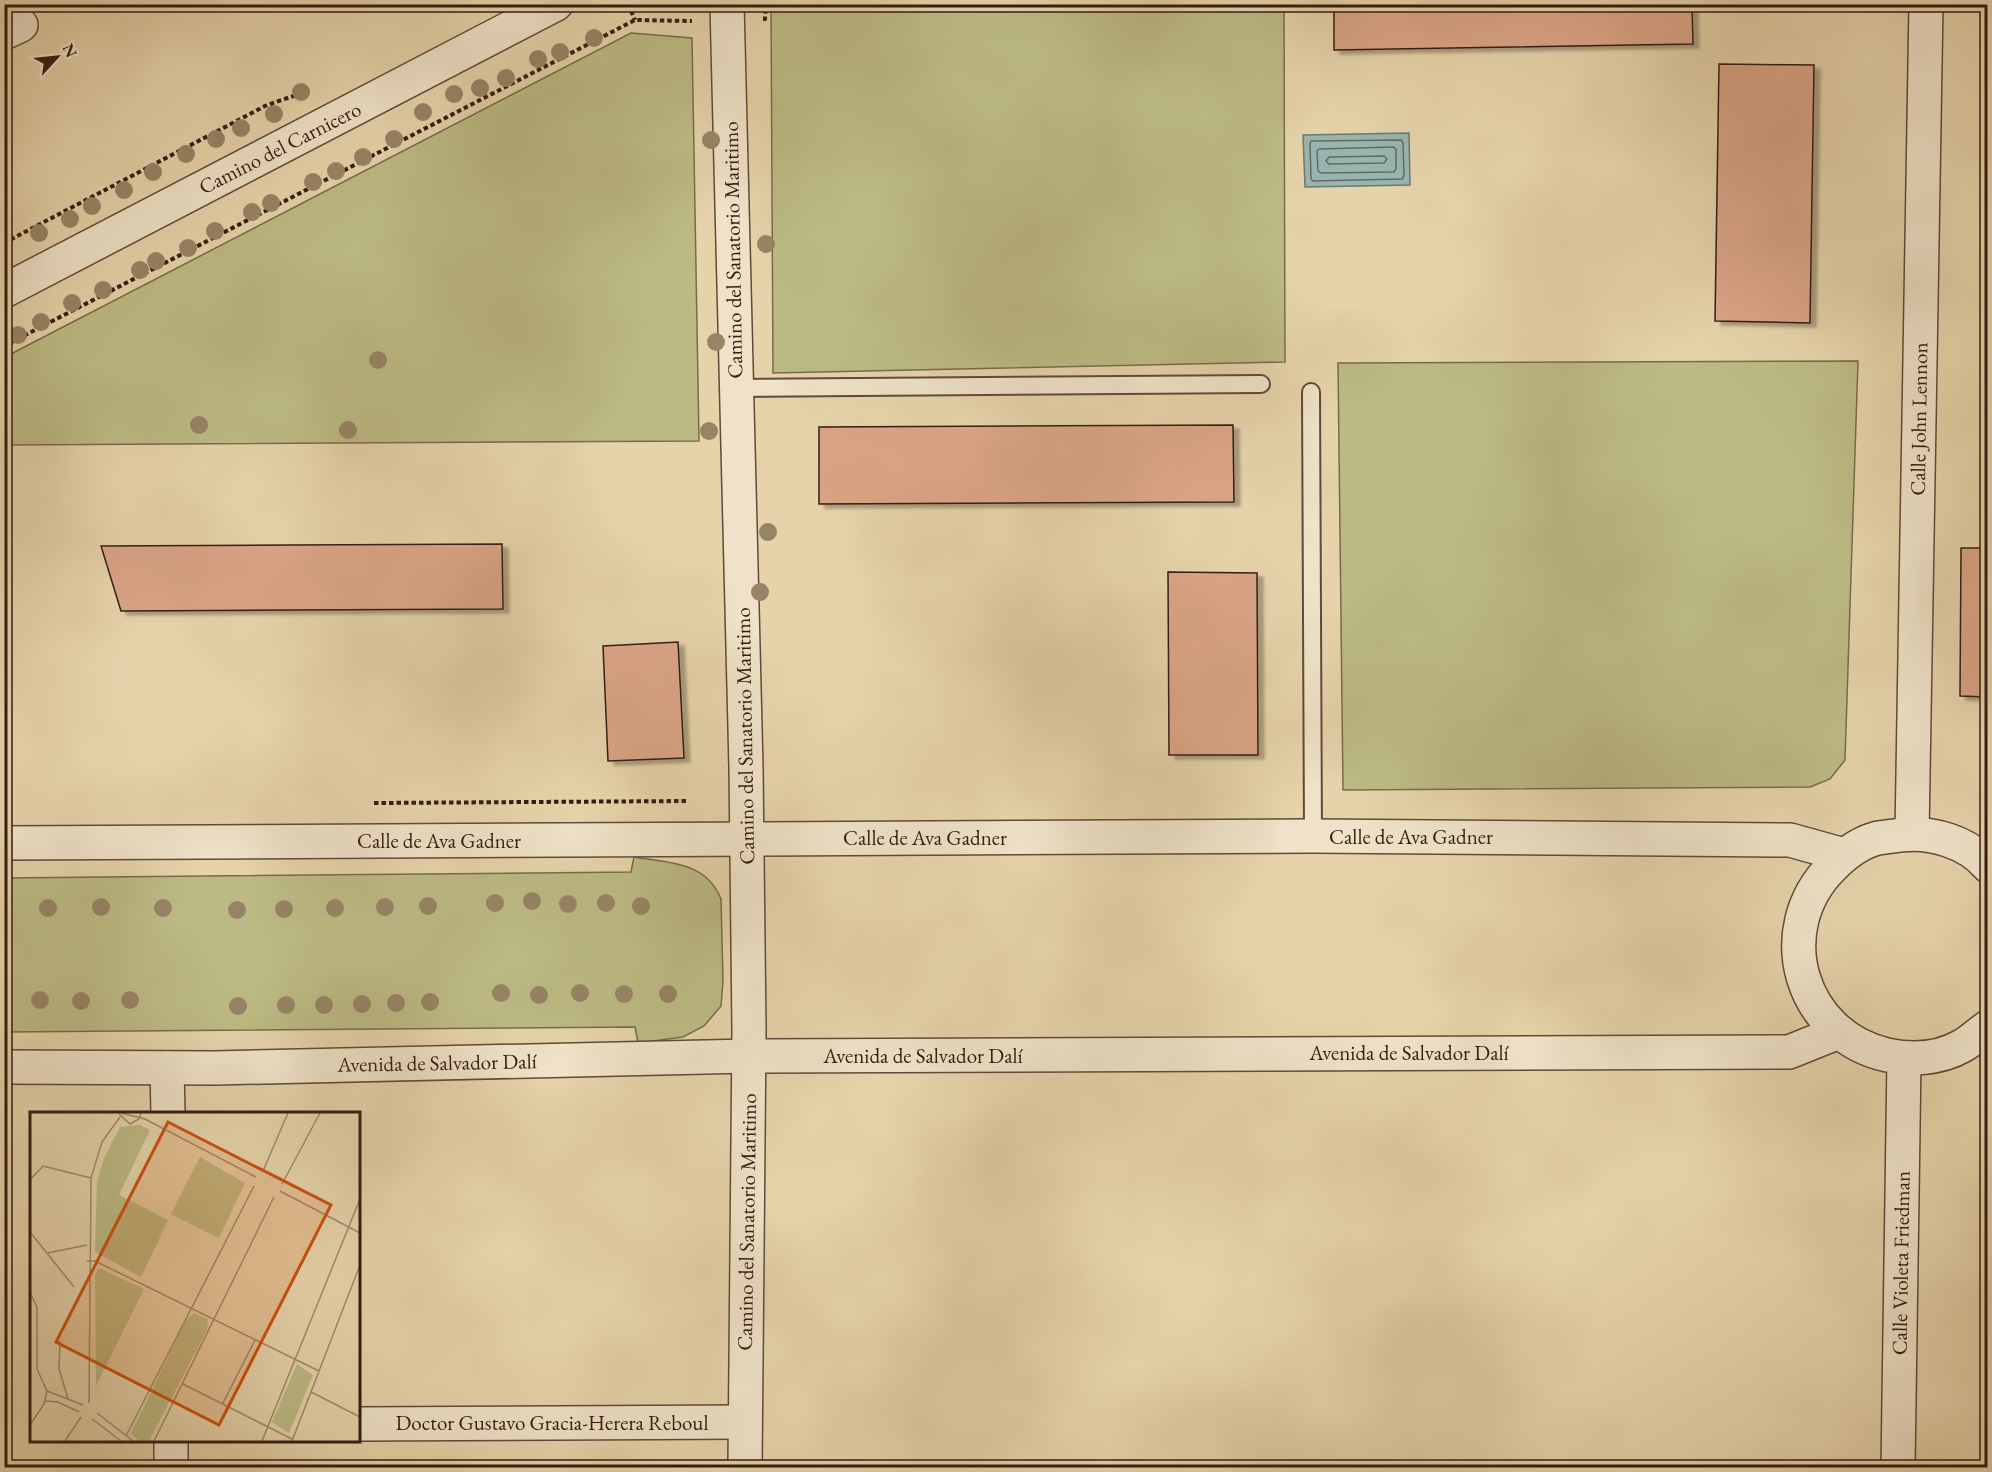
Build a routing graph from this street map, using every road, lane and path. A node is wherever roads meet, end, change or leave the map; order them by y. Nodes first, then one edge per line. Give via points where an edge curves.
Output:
1 (556, 4) edge
2 (628, 4) edge
3 (766, 4) edge
4 (1926, 4) edge
5 (727, 12) edge
6 (635, 20) junction
7 (317, 87) dead end
8 (4, 243) edge
9 (4, 291) edge
10 (4, 346) edge
11 (1261, 384) dead end
12 (736, 388) junction
13 (1311, 392) dead end
14 (1912, 834) junction
15 (1313, 836) junction
16 (747, 840) junction
17 (4, 843) edge
18 (1844, 855) junction
19 (1986, 862) edge
20 (1988, 1027) edge
21 (1839, 1032) junction
22 (1975, 1047) edge
23 (749, 1056) junction
24 (1904, 1059) junction
25 (4, 1067) edge
26 (167, 1068) junction
27 (168, 1112) edge
28 (745, 1422) junction
29 (360, 1424) edge
30 (171, 1442) edge
31 (171, 1467) edge
32 (746, 1467) edge
33 (1898, 1467) edge

1 - 9 street, Camino del Carnicero
2 - 6 path
3 - 5 path via 765,19
4 - 14 street, Calle John Lennon
5 - 6 path via 697,21
5 - 12 street, Camino del Sanatorio Maritimo
6 - 10 path
7 - 8 path via 267,105
11 - 12 lane
12 - 16 street, Camino del Sanatorio Maritimo
13 - 15 lane
14 - 18 street via 1876,839
14 - 19 street via 1938,837
15 - 16 street, Calle de Ava Gadner
15 - 18 street, Calle de Ava Gadner via 1790,840
16 - 17 street, Calle de Ava Gadner
16 - 23 street, Camino del Sanatorio Maritimo
18 - 21 street via 1820,879 1804,909 1798,943 1802,976 1816,1007
20 - 22 street
21 - 23 street, Avenida de Salvador Dalí via 1789,1052
21 - 24 street via 1869,1051
22 - 24 street via 1934,1057
23 - 26 street, Avenida de Salvador Dalí
23 - 28 street, Camino del Sanatorio Maritimo
24 - 33 street, Calle Violeta Friedman
25 - 26 street, Avenida de Salvador Dalí
26 - 27 street
28 - 29 street, Doctor Gustavo Gracia-Herera Reboul
28 - 32 street, Camino del Sanatorio Maritimo
30 - 31 street

